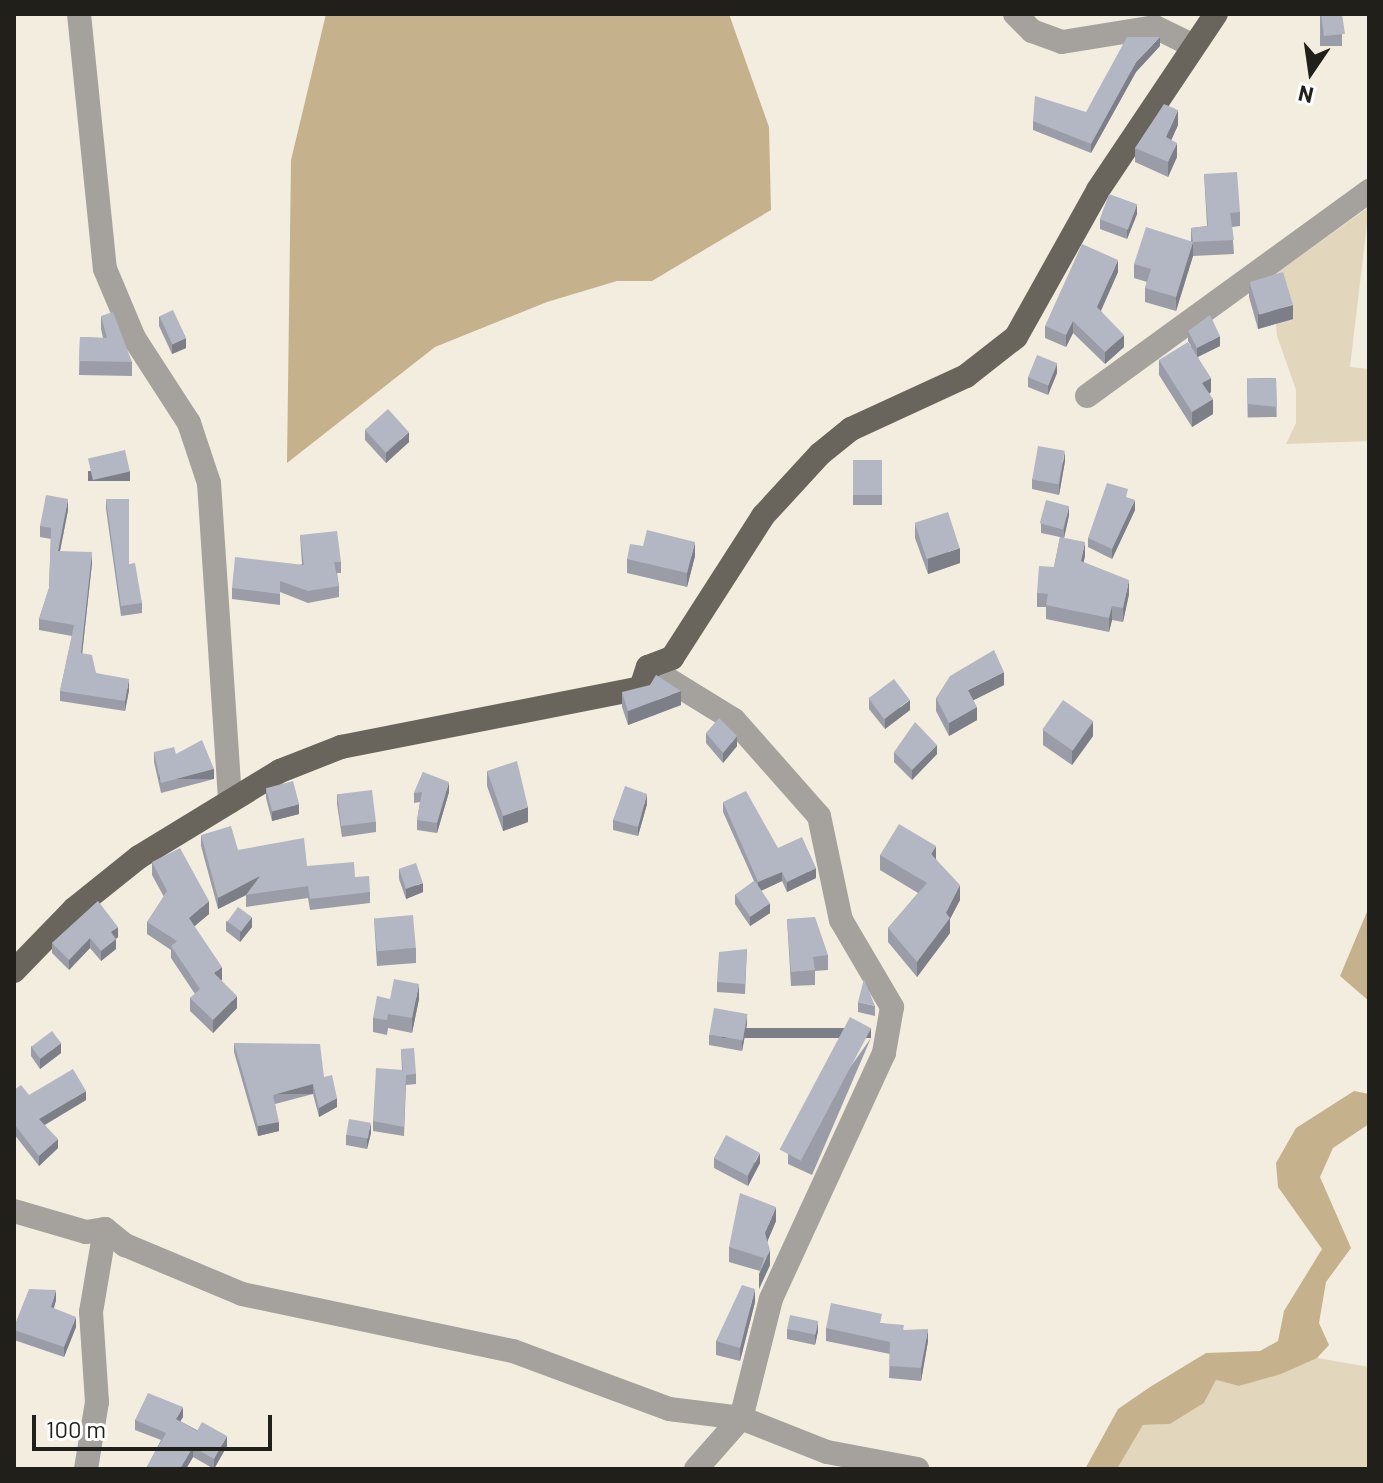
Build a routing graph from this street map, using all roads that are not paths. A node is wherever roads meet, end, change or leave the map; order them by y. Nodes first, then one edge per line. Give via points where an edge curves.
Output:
1 (79, 14) edge
2 (1015, 14) edge
3 (1216, 14) edge
4 (1154, 21) edge
5 (1194, 46) junction
6 (1369, 191) edge
7 (1087, 396) dead end
8 (648, 667) junction
9 (230, 801) junction
10 (14, 971) edge
11 (14, 1211) edge
12 (105, 1229) junction
13 (741, 1418) junction
14 (86, 1469) edge
15 (696, 1469) edge
16 (917, 1469) edge

1 - 9 street via 105,269 134,338 189,423 209,483
2 - 4 street via 1032,31 1062,42
3 - 5 main road
4 - 5 street
5 - 8 main road via 1098,190 1016,337 966,376 851,429 820,454 736,551 672,658
6 - 7 street
8 - 9 main road via 641,688 627,696 341,747
8 - 13 street via 734,720 819,816 841,920 892,1007 884,1053 771,1299
9 - 10 main road via 139,857 74,909
11 - 12 street via 86,1232
12 - 13 street via 125,1245 242,1294 513,1351 669,1409
12 - 14 street via 91,1312 97,1402
13 - 15 street
13 - 16 street via 827,1452

